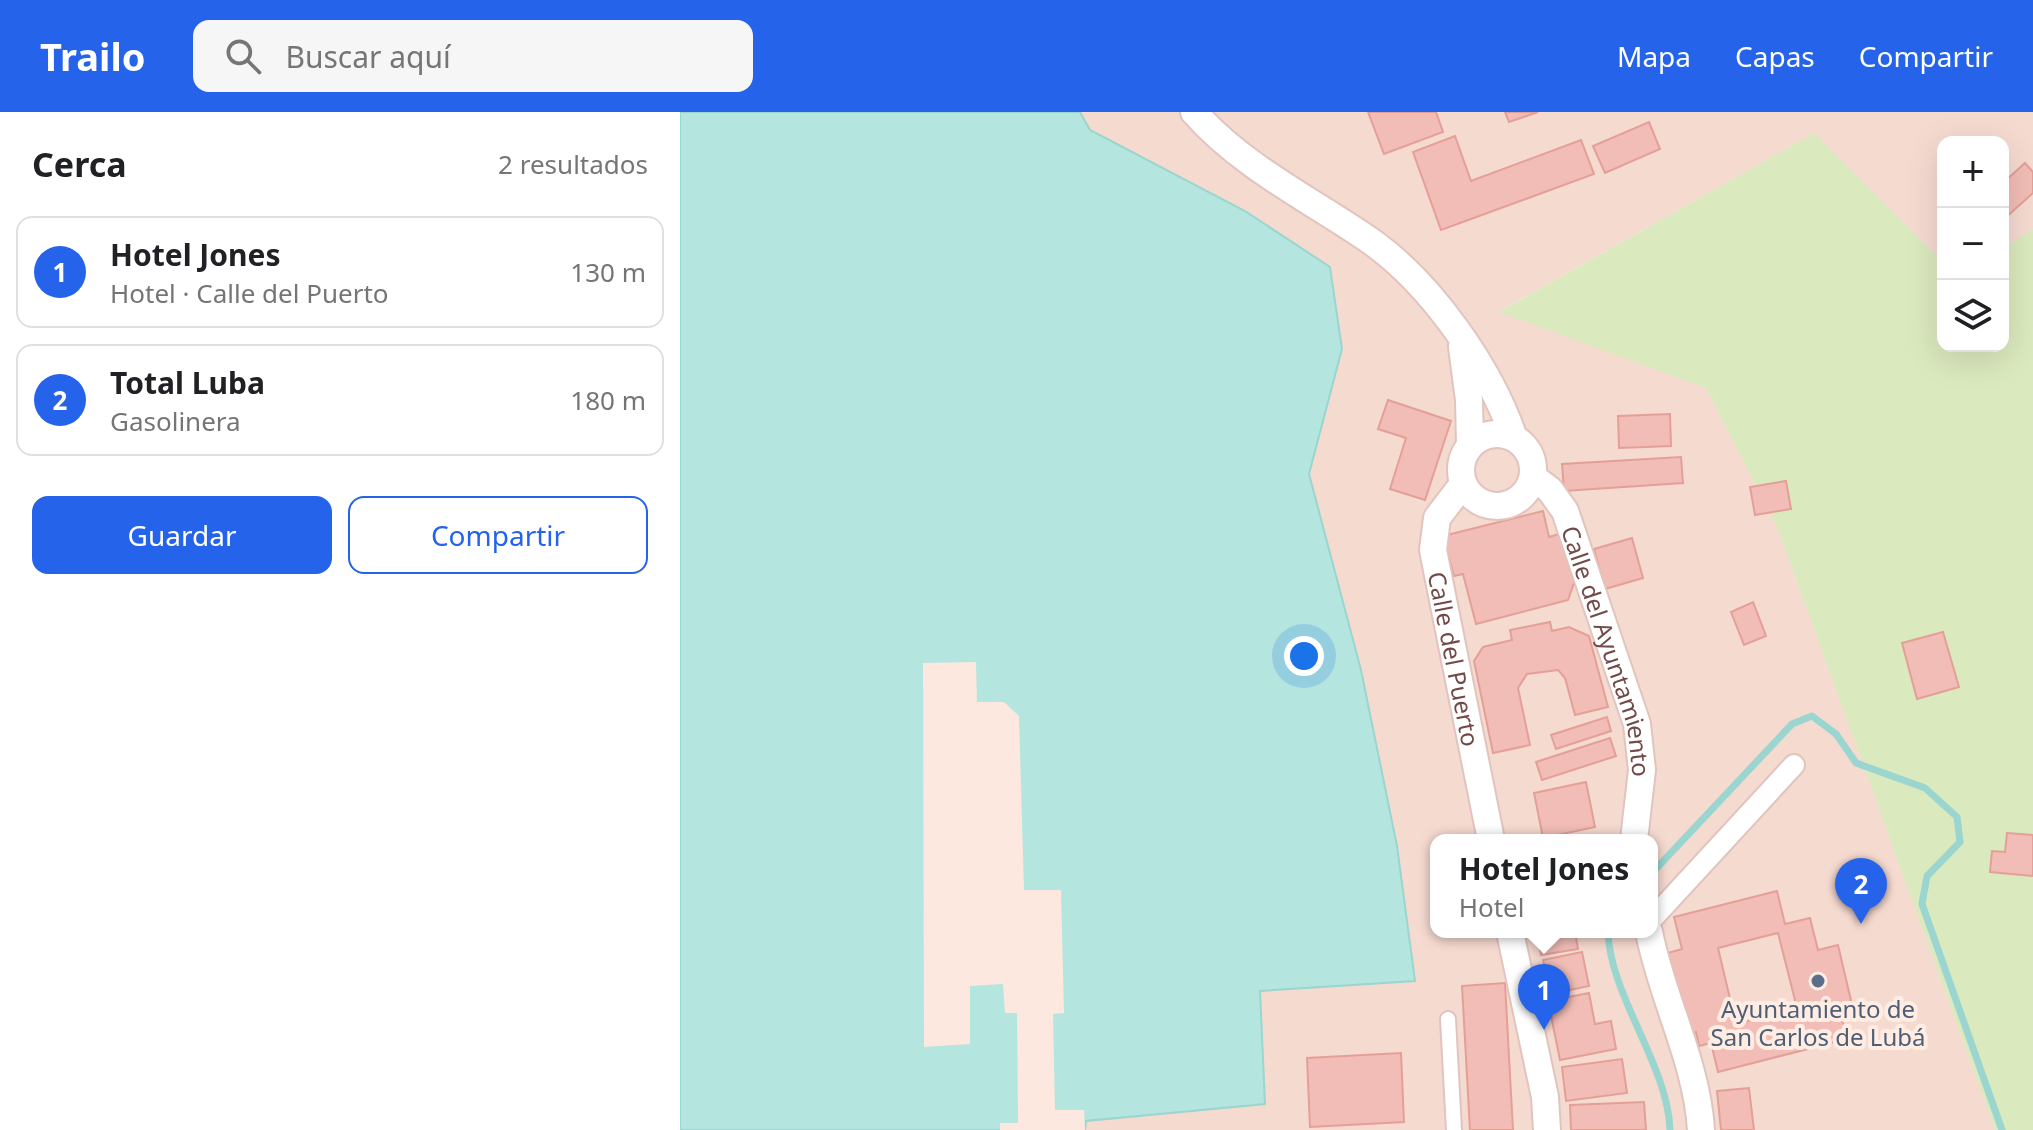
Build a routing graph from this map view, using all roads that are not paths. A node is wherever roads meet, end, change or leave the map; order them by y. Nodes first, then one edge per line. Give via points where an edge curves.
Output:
1 (1194, 112) edge
2 (1461, 339) junction
3 (1514, 438) junction
4 (1470, 445) junction
5 (1533, 477) junction
6 (1463, 484) junction
7 (1794, 765) dead end
8 (1490, 834) edge
9 (1635, 834) edge
10 (1658, 912) edge
11 (1511, 938) edge
12 (1650, 938) edge
13 (1448, 1019) dead end
14 (1454, 1130) edge
15 (1547, 1130) edge
16 (1701, 1130) edge

1 - 2 street via 1239,154 1415,278
2 - 3 street via 1503,406
2 - 4 street
3 - 4 street via 1491,434
3 - 5 street via 1530,455
4 - 6 street via 1461,464
5 - 6 street via 1521,497 1500,506 1478,501
5 - 9 street, Calle del Ayuntamiento via 1565,511 1637,724 1642,770
6 - 8 street, Calle del Puerto via 1437,518 1433,550
7 - 10 street
11 - 15 street via 1545,1097
12 - 16 street via 1658,979 1693,1077
13 - 14 lane

